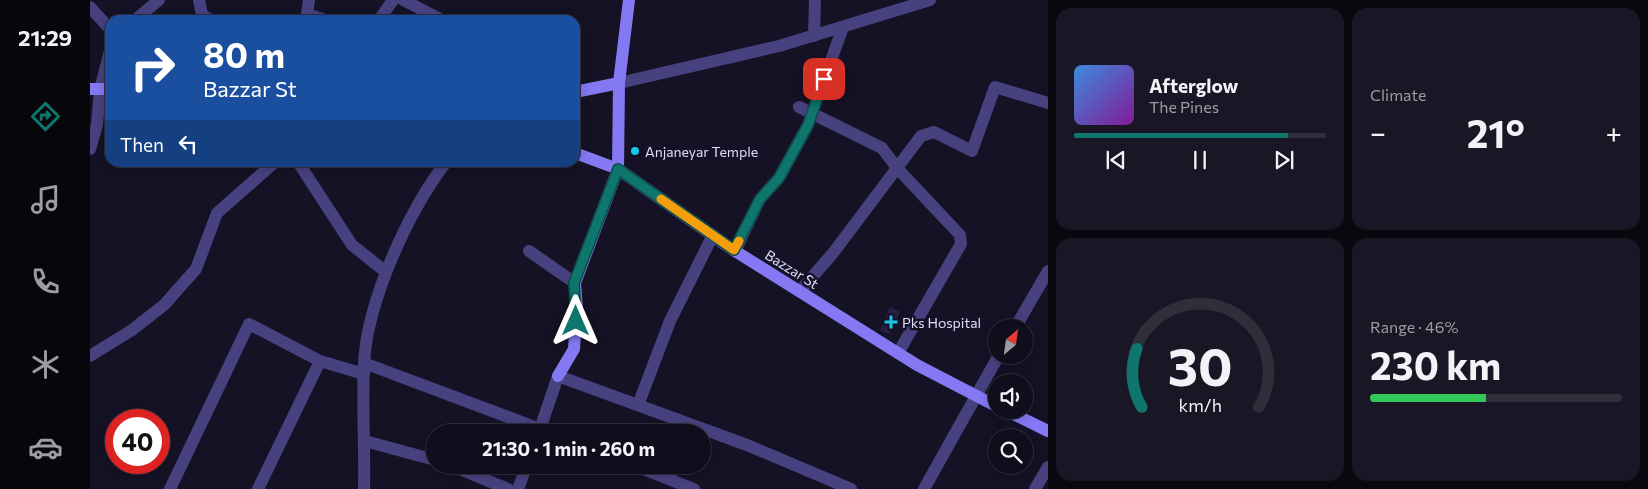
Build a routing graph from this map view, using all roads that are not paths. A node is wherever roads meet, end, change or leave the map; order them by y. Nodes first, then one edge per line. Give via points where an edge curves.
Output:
1 (159, 0) edge
2 (199, 0) edge
3 (309, 0) edge
4 (394, 0) edge
5 (403, 0) edge
6 (629, 0) edge
7 (815, 0) edge
8 (922, 1) edge
9 (90, 7) edge
10 (141, 15) edge
11 (202, 15) edge
12 (306, 15) edge
13 (383, 15) edge
14 (432, 15) edge
15 (105, 24) edge
16 (843, 27) junction
17 (814, 36) junction
18 (105, 70) edge
19 (619, 82) junction
20 (100, 89) edge
21 (580, 91) edge
22 (1048, 102) edge
23 (799, 107) dead end
24 (812, 113) junction
25 (90, 149) edge
26 (580, 155) edge
27 (270, 167) edge
28 (301, 167) edge
29 (442, 167) edge
30 (897, 168) junction
31 (618, 169) junction
32 (713, 235) junction
33 (734, 250) junction
34 (529, 251) dead end
35 (1048, 271) edge
36 (386, 272) junction
37 (574, 283) junction
38 (800, 291) junction
39 (1020, 319) edge
40 (898, 353) junction
41 (90, 356) edge
42 (320, 361) junction
43 (994, 364) edge
44 (364, 368) junction
45 (558, 376) junction
46 (975, 396) junction
47 (988, 402) edge
48 (638, 405) junction
49 (1023, 419) edge
50 (520, 424) edge
51 (544, 424) edge
52 (1048, 431) edge
53 (365, 441) junction
54 (426, 458) edge
55 (1048, 467) edge
56 (472, 474) edge
57 (524, 474) edge
58 (656, 474) edge
59 (170, 489) edge
60 (258, 489) edge
61 (364, 489) edge
62 (508, 489) edge
63 (518, 489) edge
64 (694, 489) edge
65 (852, 489) edge
66 (924, 489) edge
67 (1035, 489) edge

1 - 10 street
2 - 11 street
3 - 12 street
4 - 13 street
5 - 14 street
6 - 19 main road
7 - 17 street
8 - 16 street
9 - 15 street
16 - 17 street
16 - 24 street
17 - 19 street
18 - 20 street
19 - 21 main road
19 - 31 main road
20 - 25 street via 97,125
22 - 30 street via 995,87 972,151 934,132 921,136
23 - 24 street
24 - 30 street via 882,148
24 - 33 street via 779,178 760,199
26 - 31 main road, Bazzar St
27 - 41 street via 217,213 196,269 164,305
28 - 36 street via 352,245
29 - 36 street via 424,191
30 - 38 street
30 - 40 street via 960,235 961,244
31 - 32 main road, Bazzar St
31 - 37 main road
32 - 33 main road, Bazzar St
32 - 48 street via 670,321
33 - 38 main road, Bazzar St
34 - 37 street
35 - 39 street
36 - 44 street via 369,333
37 - 45 main road via 577,307 574,349
38 - 40 main road, Bazzar St
40 - 46 main road, Bazzar St
42 - 44 street
42 - 59 street via 250,324
42 - 60 street
43 - 46 street
44 - 50 street
44 - 53 street
45 - 48 street
45 - 51 street
46 - 47 main road, Bazzar St
46 - 66 street
48 - 65 street via 747,445
49 - 52 main road
53 - 54 street
53 - 61 street
55 - 67 street
56 - 62 street
57 - 63 street
58 - 64 street

